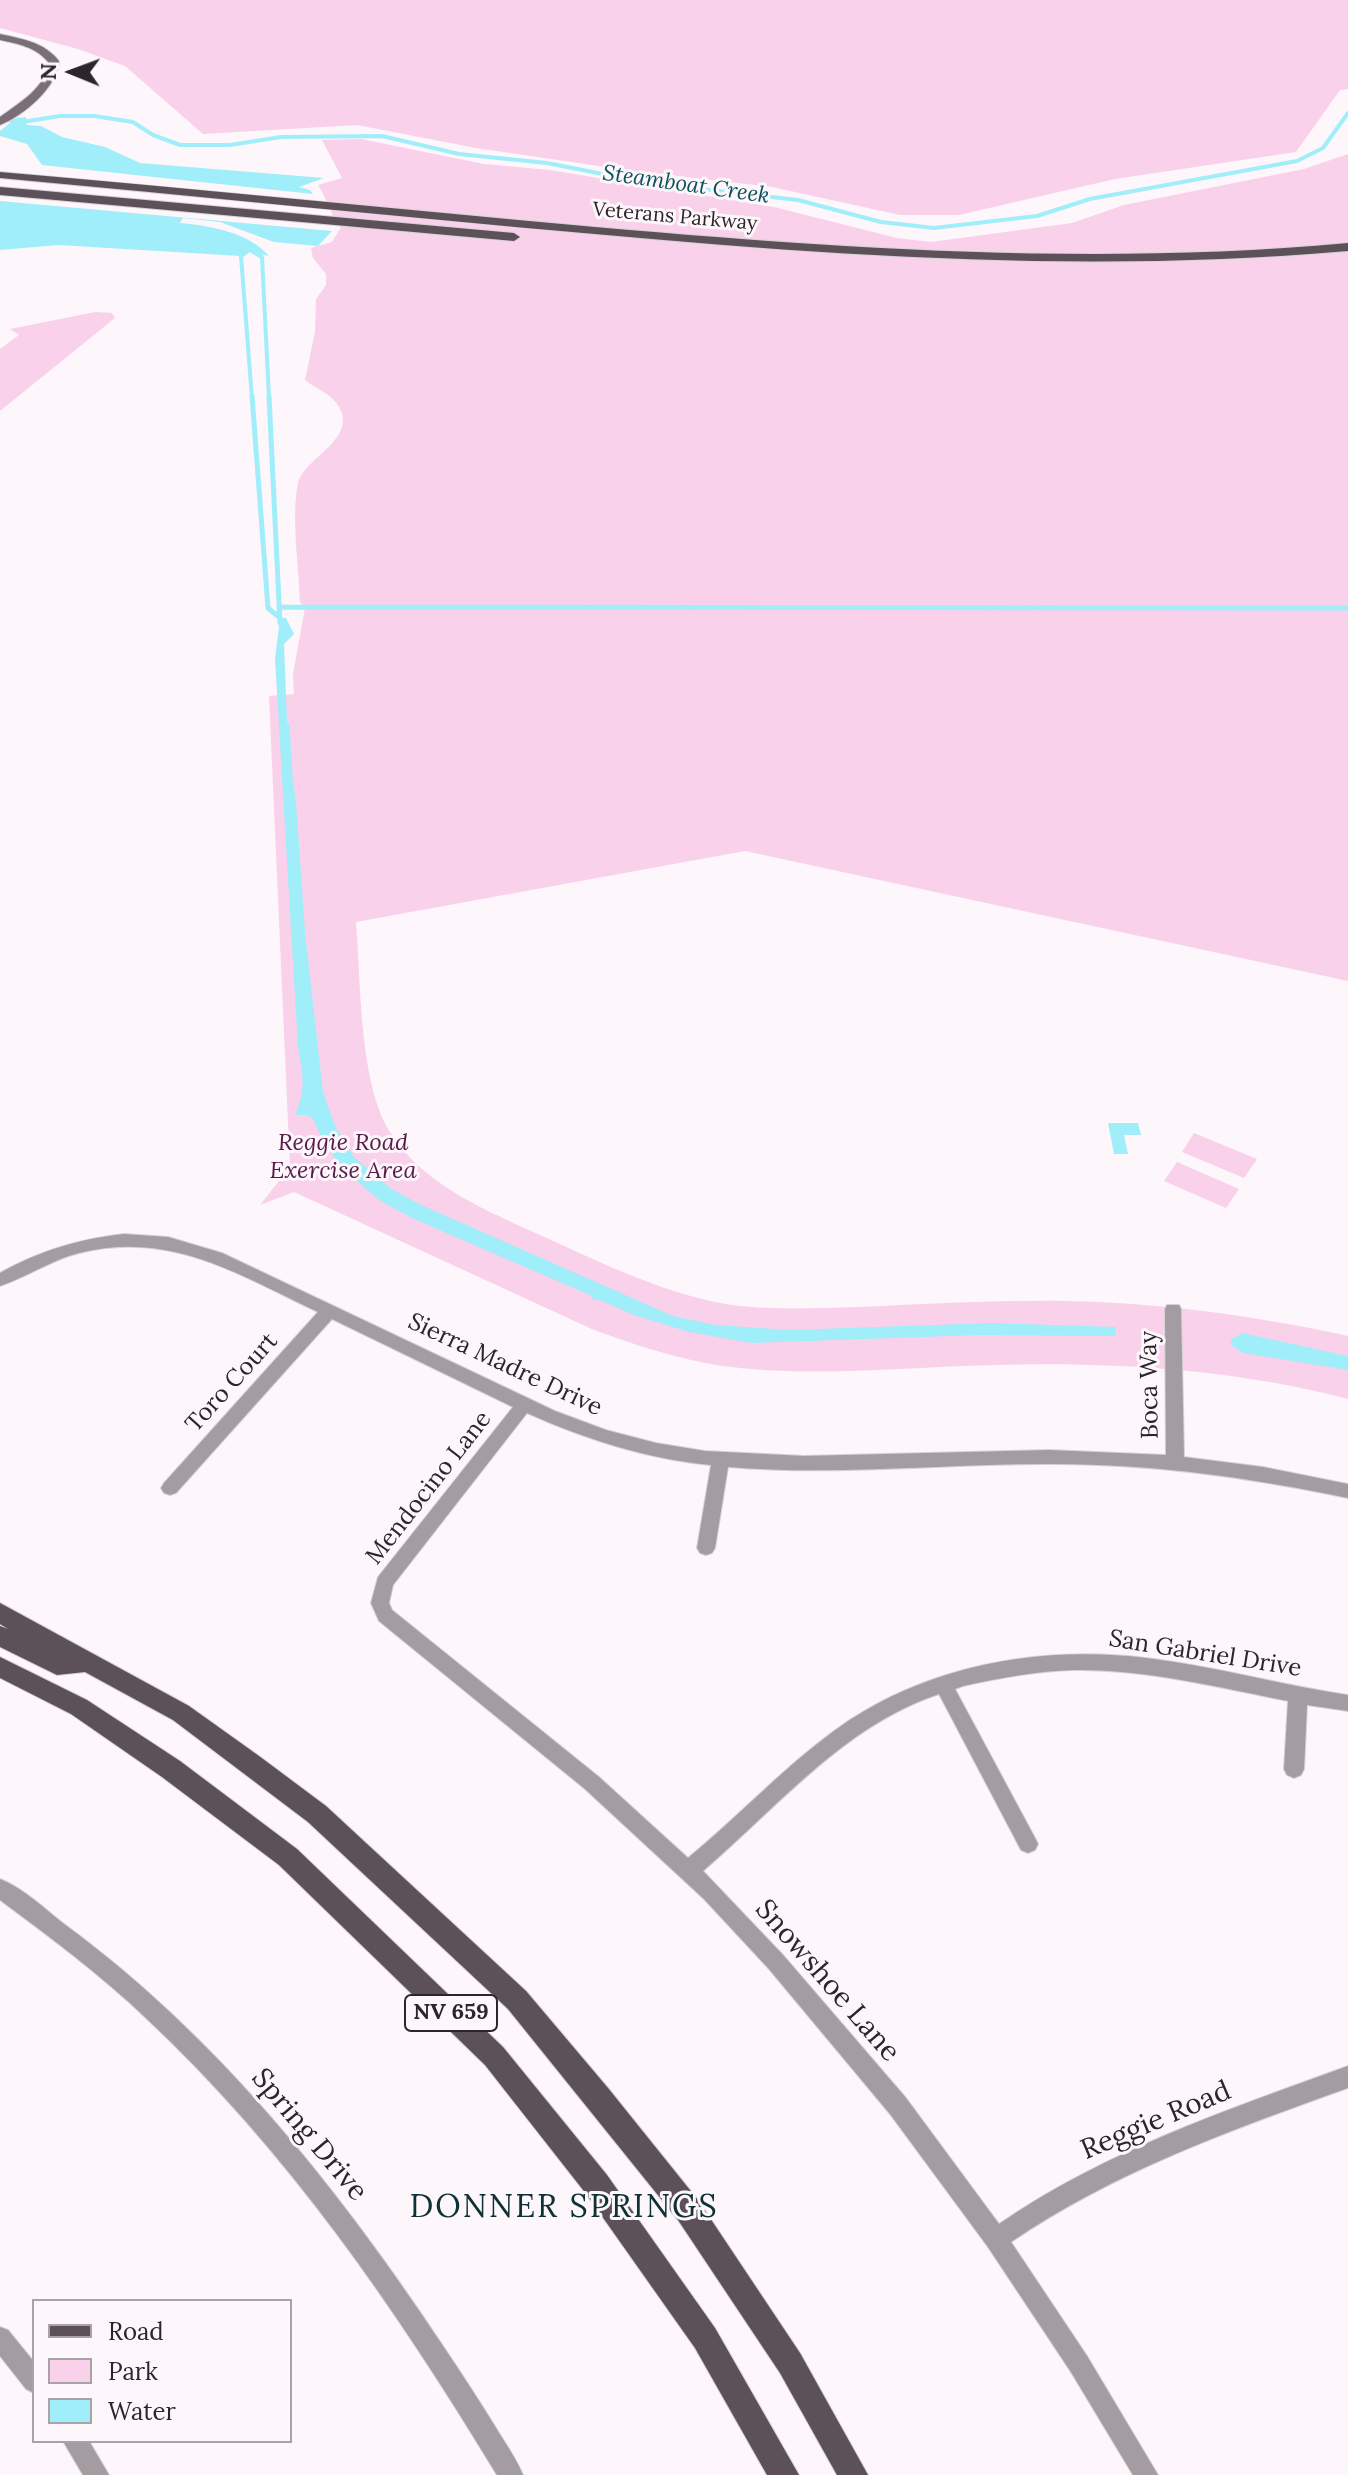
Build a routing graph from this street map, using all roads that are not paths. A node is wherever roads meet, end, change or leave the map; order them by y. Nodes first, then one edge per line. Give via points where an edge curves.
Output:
1 (0, 37) edge
2 (2, 116) edge
3 (3, 175) edge
4 (0, 191) edge
5 (1348, 247) edge
6 (1348, 261) edge
7 (0, 1280) edge
8 (1173, 1309) dead end
9 (330, 1310) junction
10 (524, 1405) junction
11 (1175, 1461) junction
12 (720, 1462) junction
13 (170, 1488) dead end
14 (1348, 1491) edge
15 (706, 1548) dead end
16 (380, 1603) joint
17 (0, 1613) edge
18 (0, 1636) edge
19 (89, 1661) junction
20 (0, 1667) edge
21 (943, 1684) junction
22 (1298, 1694) junction
23 (1348, 1703) edge
24 (1294, 1769) dead end
25 (1028, 1844) dead end
26 (688, 1871) junction
27 (0, 1888) edge
28 (1348, 2077) edge
29 (996, 2239) junction
30 (0, 2338) edge
31 (32, 2378) edge
32 (76, 2443) edge
33 (97, 2475) edge
34 (511, 2475) edge
35 (784, 2475) edge
36 (853, 2475) edge
37 (1146, 2475) edge

1 - 2 street via 48,52 56,66 49,81
3 - 5 main road, Veterans Parkway via 380,212 997,259 1220,257
4 - 6 main road, Veterans Parkway via 386,227 996,272 1214,270
7 - 9 street, Sierra Madre Drive via 76,1246 153,1241 218,1257
8 - 11 street, Boca Way
9 - 10 street, Sierra Madre Drive
9 - 13 street, Toro Court
10 - 12 street, Sierra Madre Drive via 607,1437
10 - 16 street, Mendocino Lane via 384,1582
11 - 12 street, Sierra Madre Drive via 1047,1456 812,1465
11 - 14 street, Sierra Madre Drive
12 - 15 street
16 - 26 street, Snowshoe Lane via 397,1627 536,1734
17 - 19 main road, NV 659
18 - 19 main road via 57,1665
19 - 36 main road, NV 659 via 181,1713 317,1814 517,2000 688,2210 790,2363
20 - 35 main road, NV 659 via 79,1707 288,1857 494,2056 597,2185 705,2338
21 - 22 street, San Gabriel Drive via 1017,1666 1107,1662
21 - 25 street
21 - 26 street, San Gabriel Drive via 862,1722
22 - 23 street, San Gabriel Drive
22 - 24 street
26 - 29 street, Snowshoe Lane via 838,2032
27 - 34 street, Spring Drive via 172,2028 254,2113 385,2276
28 - 29 street, Reggie Road via 1111,2168
29 - 37 street, Snowshoe Lane
30 - 31 street
32 - 33 street

